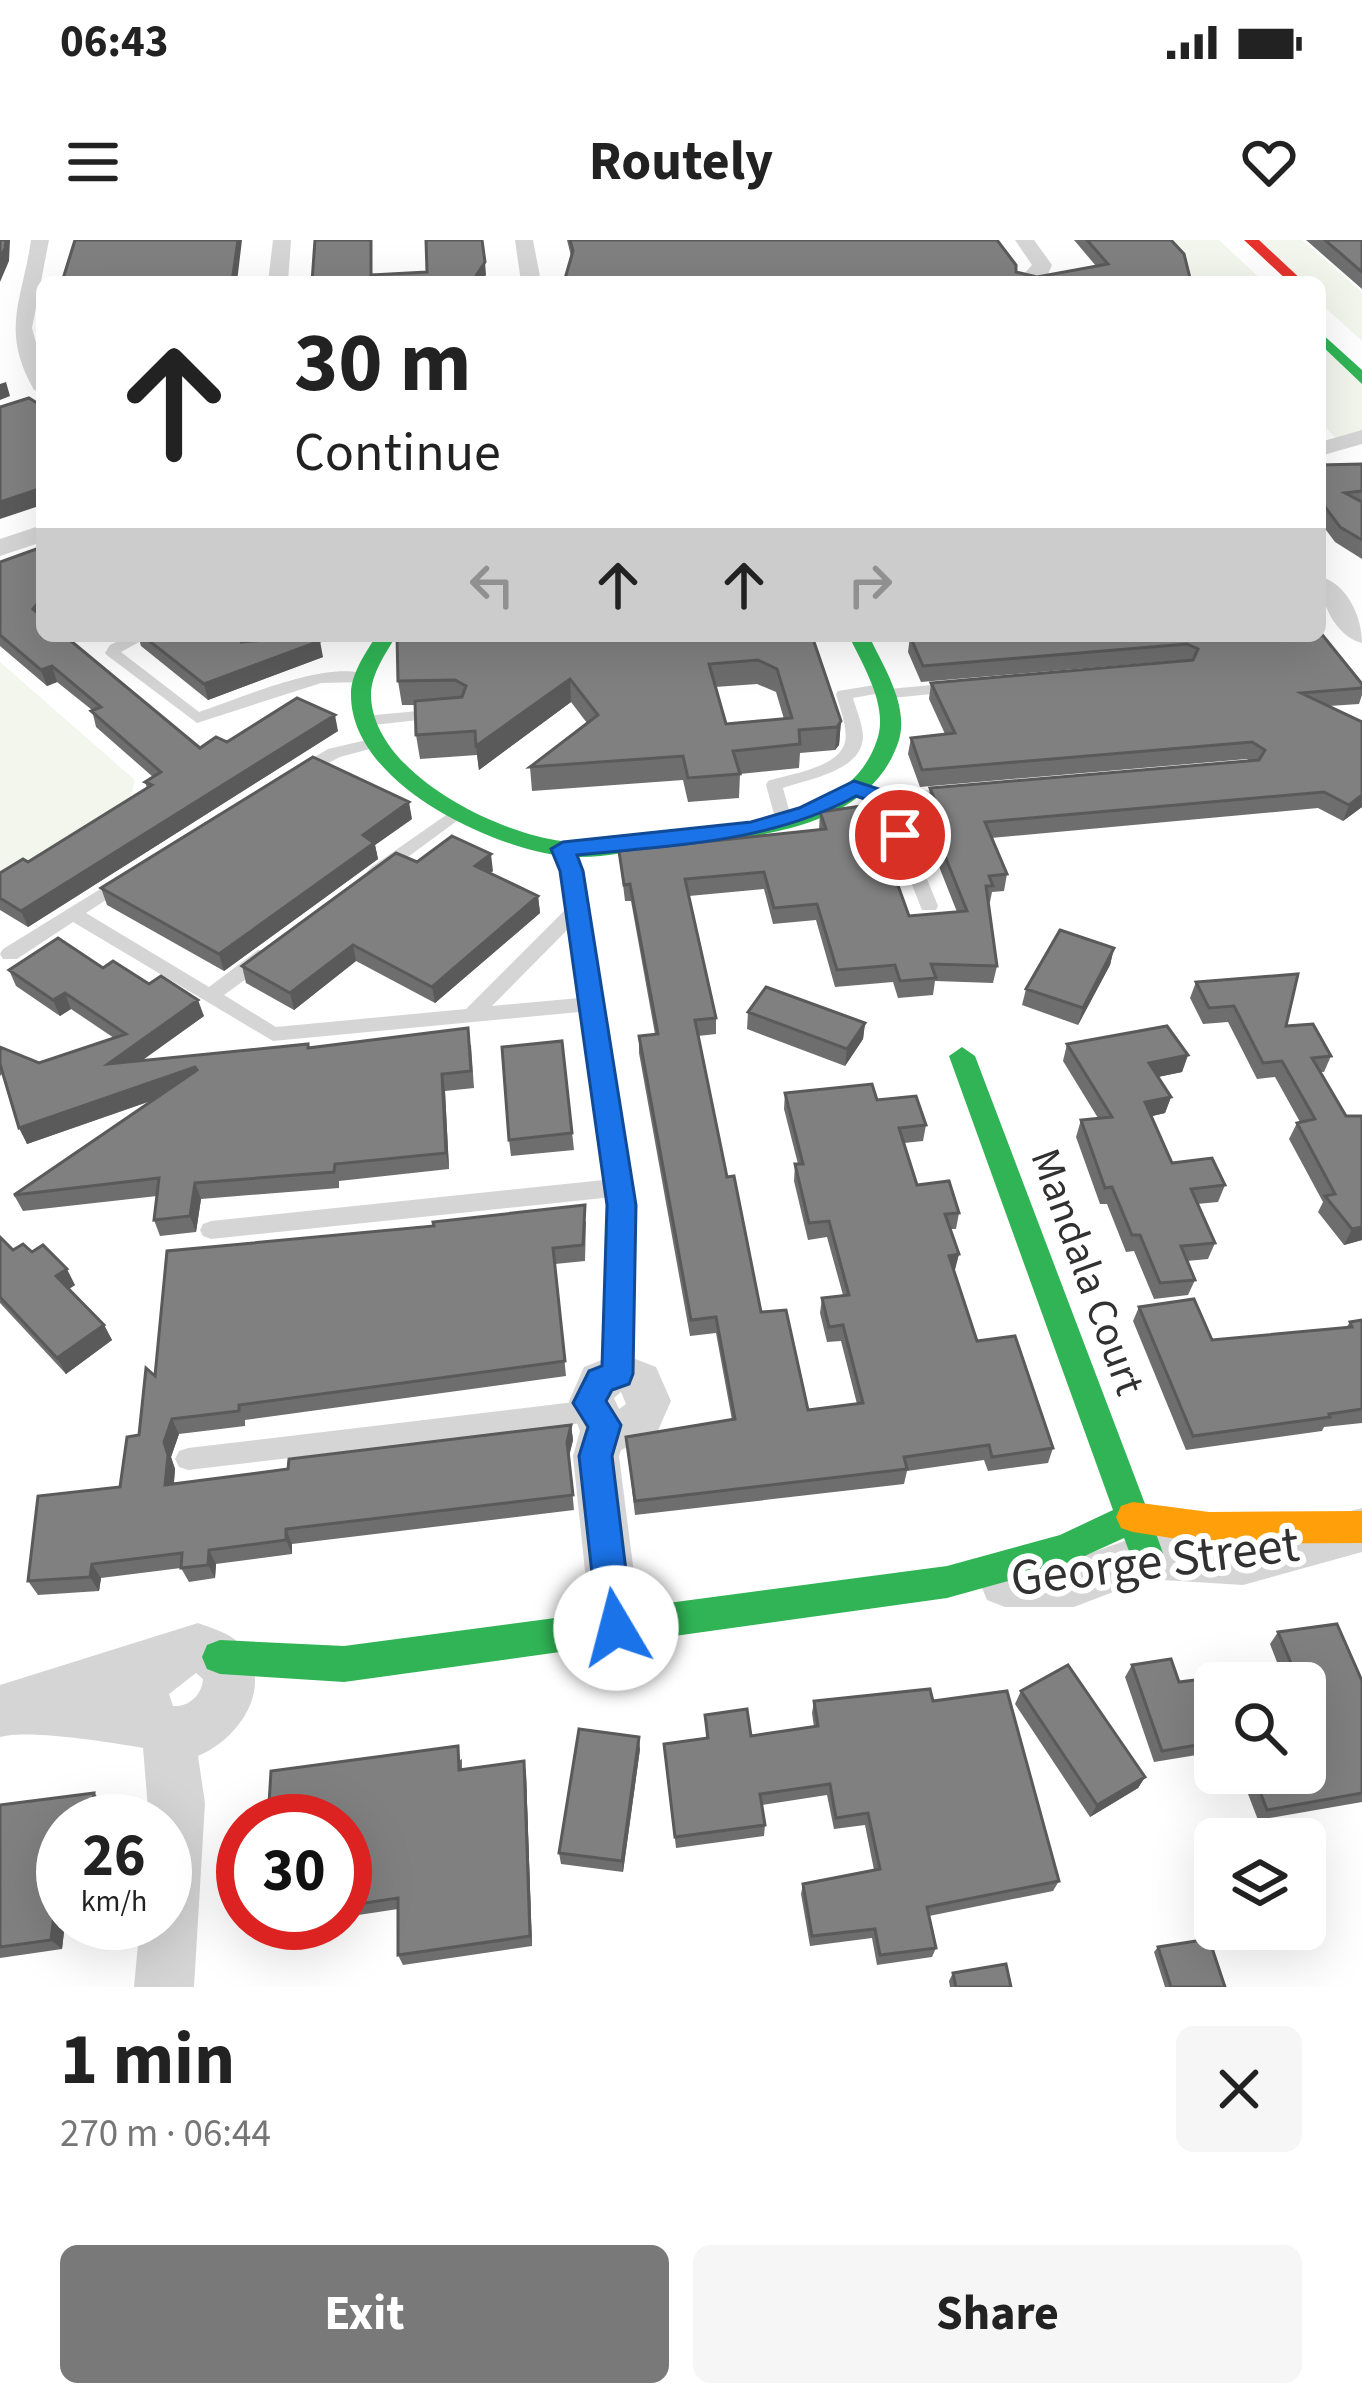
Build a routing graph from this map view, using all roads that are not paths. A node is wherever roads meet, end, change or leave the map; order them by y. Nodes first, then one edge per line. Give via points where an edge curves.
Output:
1 (40, 240) edge
2 (282, 240) edge
3 (524, 240) edge
4 (1024, 240) edge
5 (1251, 240) edge
6 (1222, 242) edge
7 (279, 276) edge
8 (530, 276) edge
9 (1037, 276) edge
10 (1258, 276) edge
11 (1290, 276) edge
12 (1326, 308) edge
13 (7, 315) edge
14 (1362, 341) edge
15 (1326, 342) edge
16 (1362, 379) edge
17 (36, 389) edge
18 (1359, 447) edge
19 (1326, 450) edge
20 (36, 534) edge
21 (0, 548) edge
22 (1326, 591) edge
23 (1362, 635) edge
24 (128, 642) edge
25 (383, 642) edge
26 (862, 642) edge
27 (363, 677) junction
28 (976, 686) edge
29 (882, 691) junction
30 (458, 712) edge
31 (369, 732) junction
32 (270, 787) edge
33 (854, 788) junction
34 (976, 791) edge
35 (886, 799) junction
36 (459, 811) junction
37 (783, 821) junction
38 (563, 849) junction
39 (132, 875) edge
40 (364, 881) edge
41 (929, 906) dead end
42 (577, 909) junction
43 (73, 914) junction
44 (288, 938) edge
45 (10, 954) dead end
46 (212, 994) junction
47 (592, 1004) junction
48 (472, 1016) junction
49 (962, 1056) dead end
50 (619, 1187) junction
51 (212, 1230) dead end
52 (605, 1403) junction
53 (188, 1460) dead end
54 (1362, 1529) edge
55 (1140, 1536) junction
56 (947, 1582) joint
57 (616, 1628) junction
58 (220, 1657) junction
59 (160, 1663) junction
60 (344, 1664) junction
61 (6, 1710) edge
62 (186, 1722) junction
63 (164, 1987) edge

1 - 13 street
2 - 7 street
3 - 8 street
4 - 9 street via 1042,265
5 - 11 main road
6 - 10 main road
12 - 14 main road
13 - 17 street
15 - 16 main road
18 - 19 street
20 - 21 street
22 - 23 street
24 - 27 lane via 113,653 197,718 320,678
25 - 27 main road
26 - 29 main road
27 - 31 main road via 359,700
28 - 29 lane
29 - 33 main road via 889,736
29 - 37 lane via 844,694 855,739 843,759 773,785
30 - 31 lane
31 - 32 lane
31 - 36 main road via 413,784
33 - 35 lane
33 - 37 main road
34 - 35 lane
35 - 41 lane
36 - 38 main road
36 - 40 lane
37 - 38 main road
38 - 42 main road
39 - 43 lane
42 - 47 main road
42 - 48 lane
43 - 45 lane
43 - 46 lane
44 - 46 lane
46 - 48 lane via 281,1034
47 - 48 lane
47 - 50 main road
49 - 55 main road, Mandala Court
50 - 51 lane
50 - 52 main road via 623,1248
52 - 53 lane
52 - 57 street via 596,1456
54 - 55 street, George Street via 1244,1562
55 - 56 street, George Street via 1074,1583
56 - 57 main road, George Street
57 - 60 main road, George Street
58 - 59 street via 184,1649
58 - 60 main road, George Street
58 - 62 street via 230,1689
59 - 61 street, George Street
59 - 62 street via 142,1699
60 - 62 street, George Street
61 - 62 street, George Street
62 - 63 street

